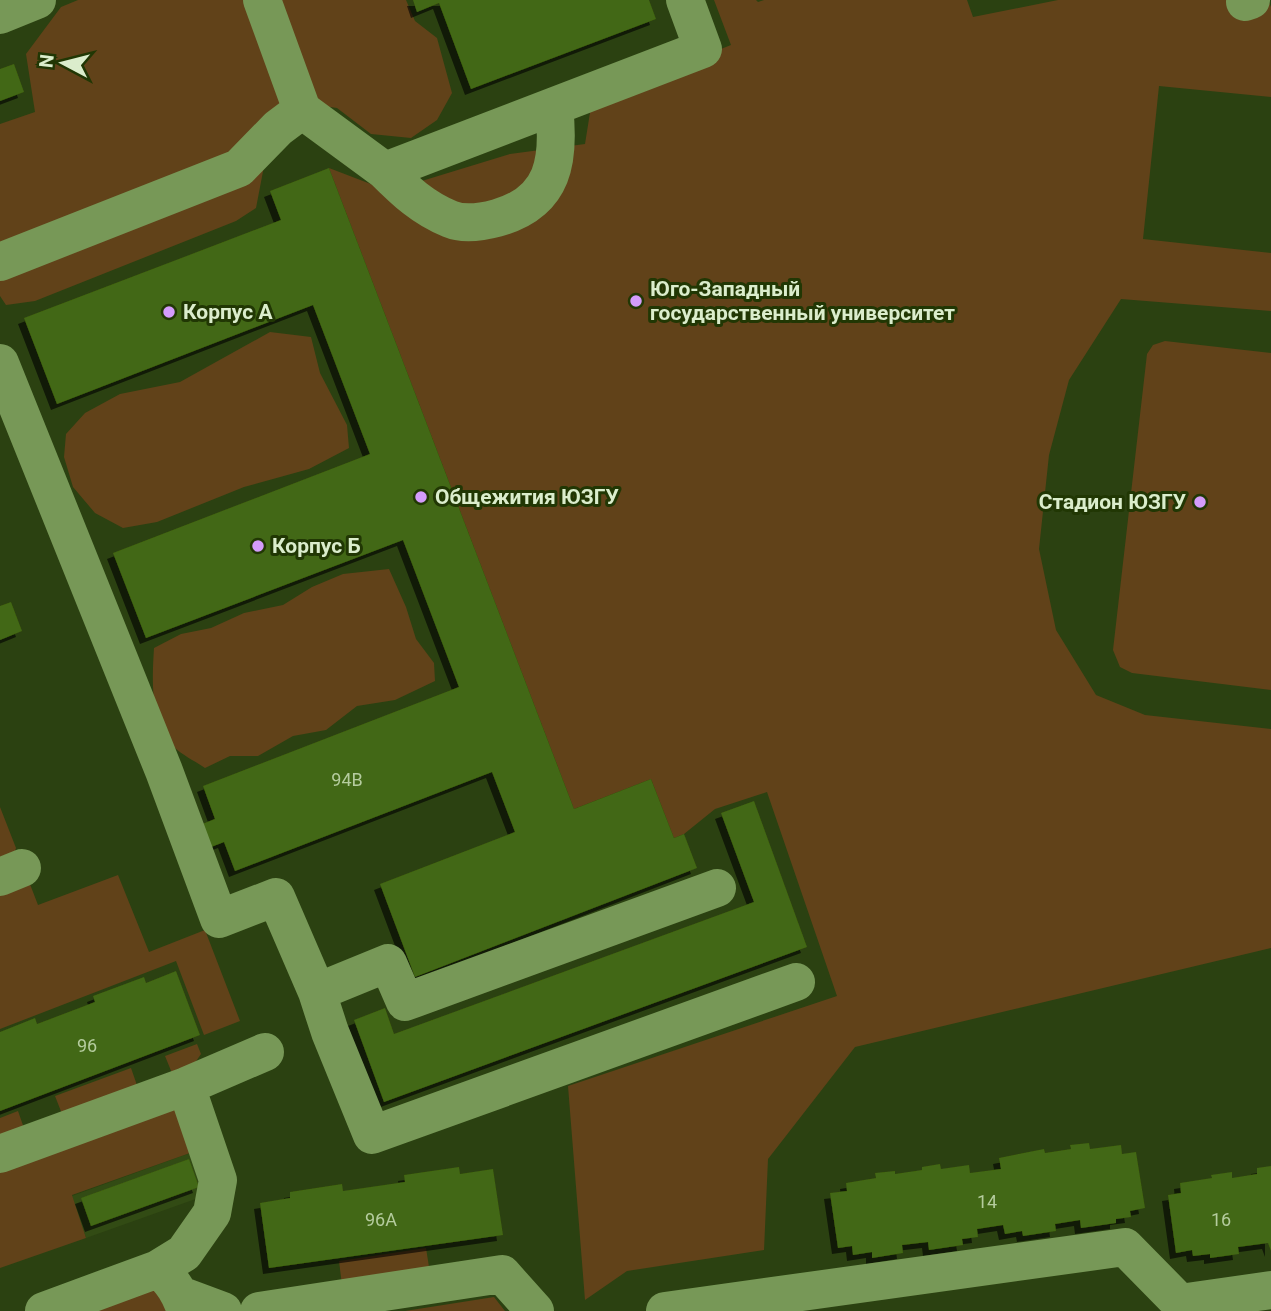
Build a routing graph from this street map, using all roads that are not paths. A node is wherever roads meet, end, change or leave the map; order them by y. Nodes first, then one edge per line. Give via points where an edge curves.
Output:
1 (37, 0) edge
2 (262, 0) edge
3 (685, 0) edge
4 (0, 15) edge
5 (554, 107) junction
6 (302, 110) junction
7 (385, 171) junction
8 (0, 262) edge
9 (0, 363) edge
10 (718, 888) dead end
11 (796, 982) dead end
12 (317, 992) junction
13 (265, 1052) dead end
14 (186, 1086) junction
15 (0, 1154) edge
16 (1271, 1290) edge
17 (175, 1292) edge
18 (44, 1311) edge
19 (223, 1311) edge
20 (258, 1311) edge
21 (535, 1311) edge
22 (665, 1311) edge

1 - 4 lane
2 - 6 lane
3 - 5 lane via 704,49
5 - 7 lane
5 - 7 lane via 558,138 551,175 539,196 506,216 481,223 452,220 415,201
6 - 7 lane
6 - 8 lane via 239,168
9 - 12 lane via 219,919 276,897
10 - 12 lane via 405,1002 388,963
11 - 12 lane via 372,1135
13 - 14 lane
14 - 15 lane
14 - 17 lane via 218,1180 212,1213 184,1253
16 - 22 lane via 1180,1303 1125,1247
17 - 18 lane
17 - 19 lane
20 - 21 lane via 502,1274

